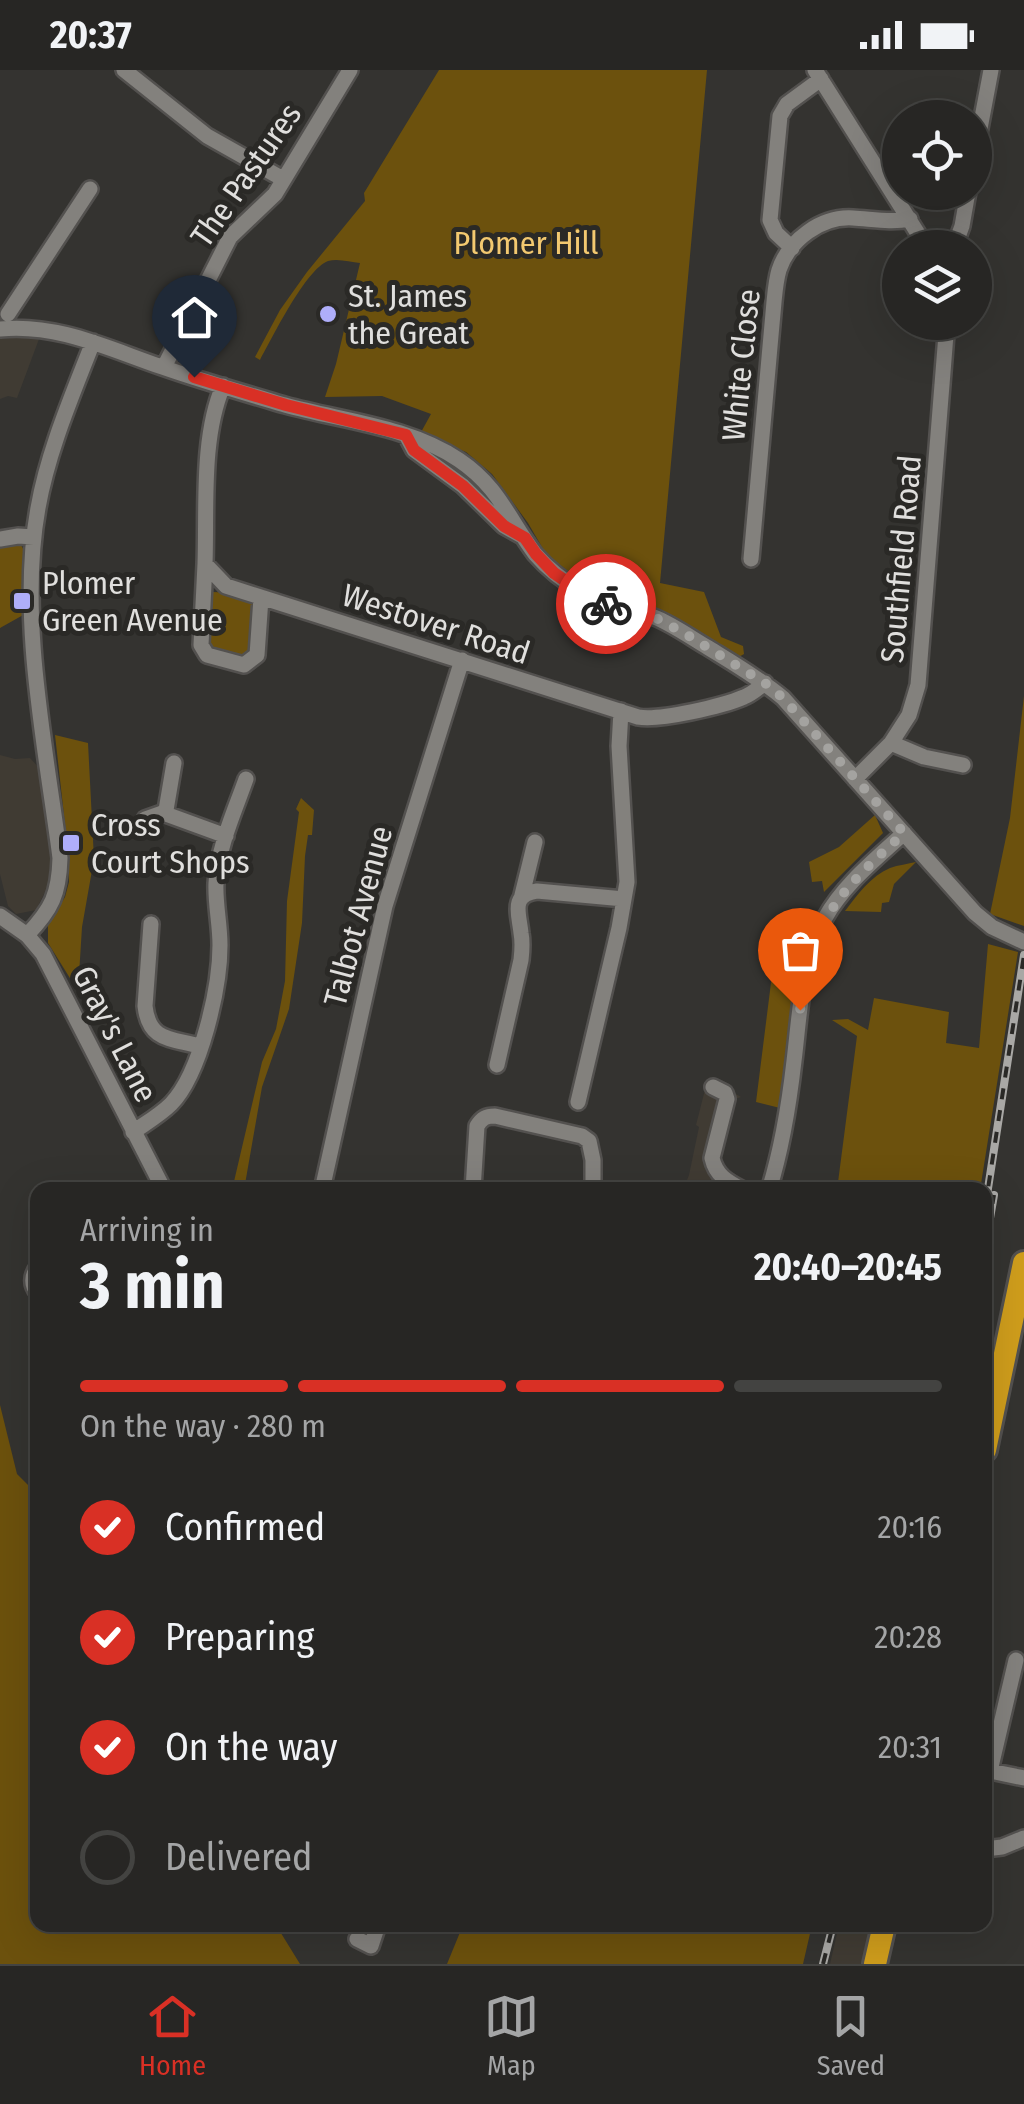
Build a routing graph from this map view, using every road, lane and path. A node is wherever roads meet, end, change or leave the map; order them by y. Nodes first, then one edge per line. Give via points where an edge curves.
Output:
1 (124, 70) edge
2 (350, 70) edge
3 (991, 70) edge
4 (818, 75) edge
5 (985, 100) edge
6 (283, 179) junction
7 (90, 189) dead end
8 (910, 219) junction
9 (916, 230) edge
10 (792, 248) junction
11 (4, 311) edge
12 (20, 328) junction
13 (0, 329) edge
14 (946, 340) edge
15 (93, 342) junction
16 (164, 368) junction
17 (224, 386) junction
18 (34, 536) junction
19 (0, 539) edge
20 (751, 558) dead end
21 (205, 564) junction
22 (261, 598) junction
23 (462, 660) junction
24 (765, 683) junction
25 (621, 712) junction
26 (891, 743) junction
27 (174, 763) dead end
28 (963, 765) dead end
29 (855, 779) junction
30 (246, 780) dead end
31 (163, 813) junction
32 (144, 819) dead end
33 (904, 833) junction
34 (226, 836) junction
35 (536, 842) dead end
36 (521, 899) junction
37 (624, 900) junction
38 (0, 916) edge
39 (152, 924) dead end
40 (27, 935) junction
41 (1018, 940) edge
42 (200, 1046) junction
43 (496, 1065) dead end
44 (712, 1086) dead end
45 (578, 1102) dead end
46 (133, 1132) junction
47 (160, 1182) edge
48 (324, 1182) edge
49 (474, 1182) edge
50 (593, 1182) edge
51 (729, 1182) edge
52 (772, 1182) edge
53 (1024, 1263) edge
54 (992, 1416) edge
55 (1016, 1660) dead end
56 (992, 1762) edge
57 (992, 1771) edge
58 (1024, 1778) edge
59 (1024, 1838) edge
60 (992, 1848) edge
61 (376, 1932) edge
62 (883, 1932) edge
63 (357, 1939) dead end
64 (876, 1964) edge

1 - 6 street via 208,136
2 - 6 street, The Pastures
3 - 5 street
4 - 8 street
4 - 10 street via 780,116 770,220
6 - 16 street, The Pastures via 230,236
7 - 11 street
8 - 9 street
8 - 10 street via 836,219
10 - 20 street, White Close via 776,284
11 - 12 street via 18,318
12 - 13 street
12 - 15 street
14 - 26 street, Southfield Road via 918,684 910,715
15 - 16 street
15 - 18 street via 50,458
16 - 17 street
17 - 21 street via 212,424
17 - 24 street via 436,446 482,478 554,573 586,595 656,618
18 - 19 street
18 - 40 street via 32,624 60,868 57,894
21 - 22 street, Westover Road via 226,586
21 - 22 street via 201,645 208,655 244,665 257,655
22 - 23 street, Westover Road
23 - 25 street, Westover Road
23 - 48 street, Talbot Avenue via 385,906
24 - 25 street, Westover Road via 746,696 665,718
24 - 29 street
25 - 37 street
26 - 28 street
26 - 29 street, Southfield Road
27 - 31 street
29 - 33 street
30 - 34 street
31 - 32 street
31 - 34 street
33 - 41 street via 974,913
33 - 52 street via 836,901 816,937
34 - 42 street via 216,885 217,986
35 - 36 street
36 - 37 street via 538,891
36 - 43 street via 523,945 493,1046
37 - 45 street
38 - 40 street, Gray's Lane
39 - 42 street via 156,950 147,1020 165,1036
40 - 46 street, Gray's Lane via 57,978
42 - 46 street via 171,1104
44 - 51 street via 726,1100 712,1158
46 - 47 street, Gray's Lane
49 - 50 street via 477,1126 495,1116 589,1140
53 - 54 highway
55 - 56 street
57 - 58 street
59 - 60 street
61 - 63 street via 371,1946
62 - 64 highway

